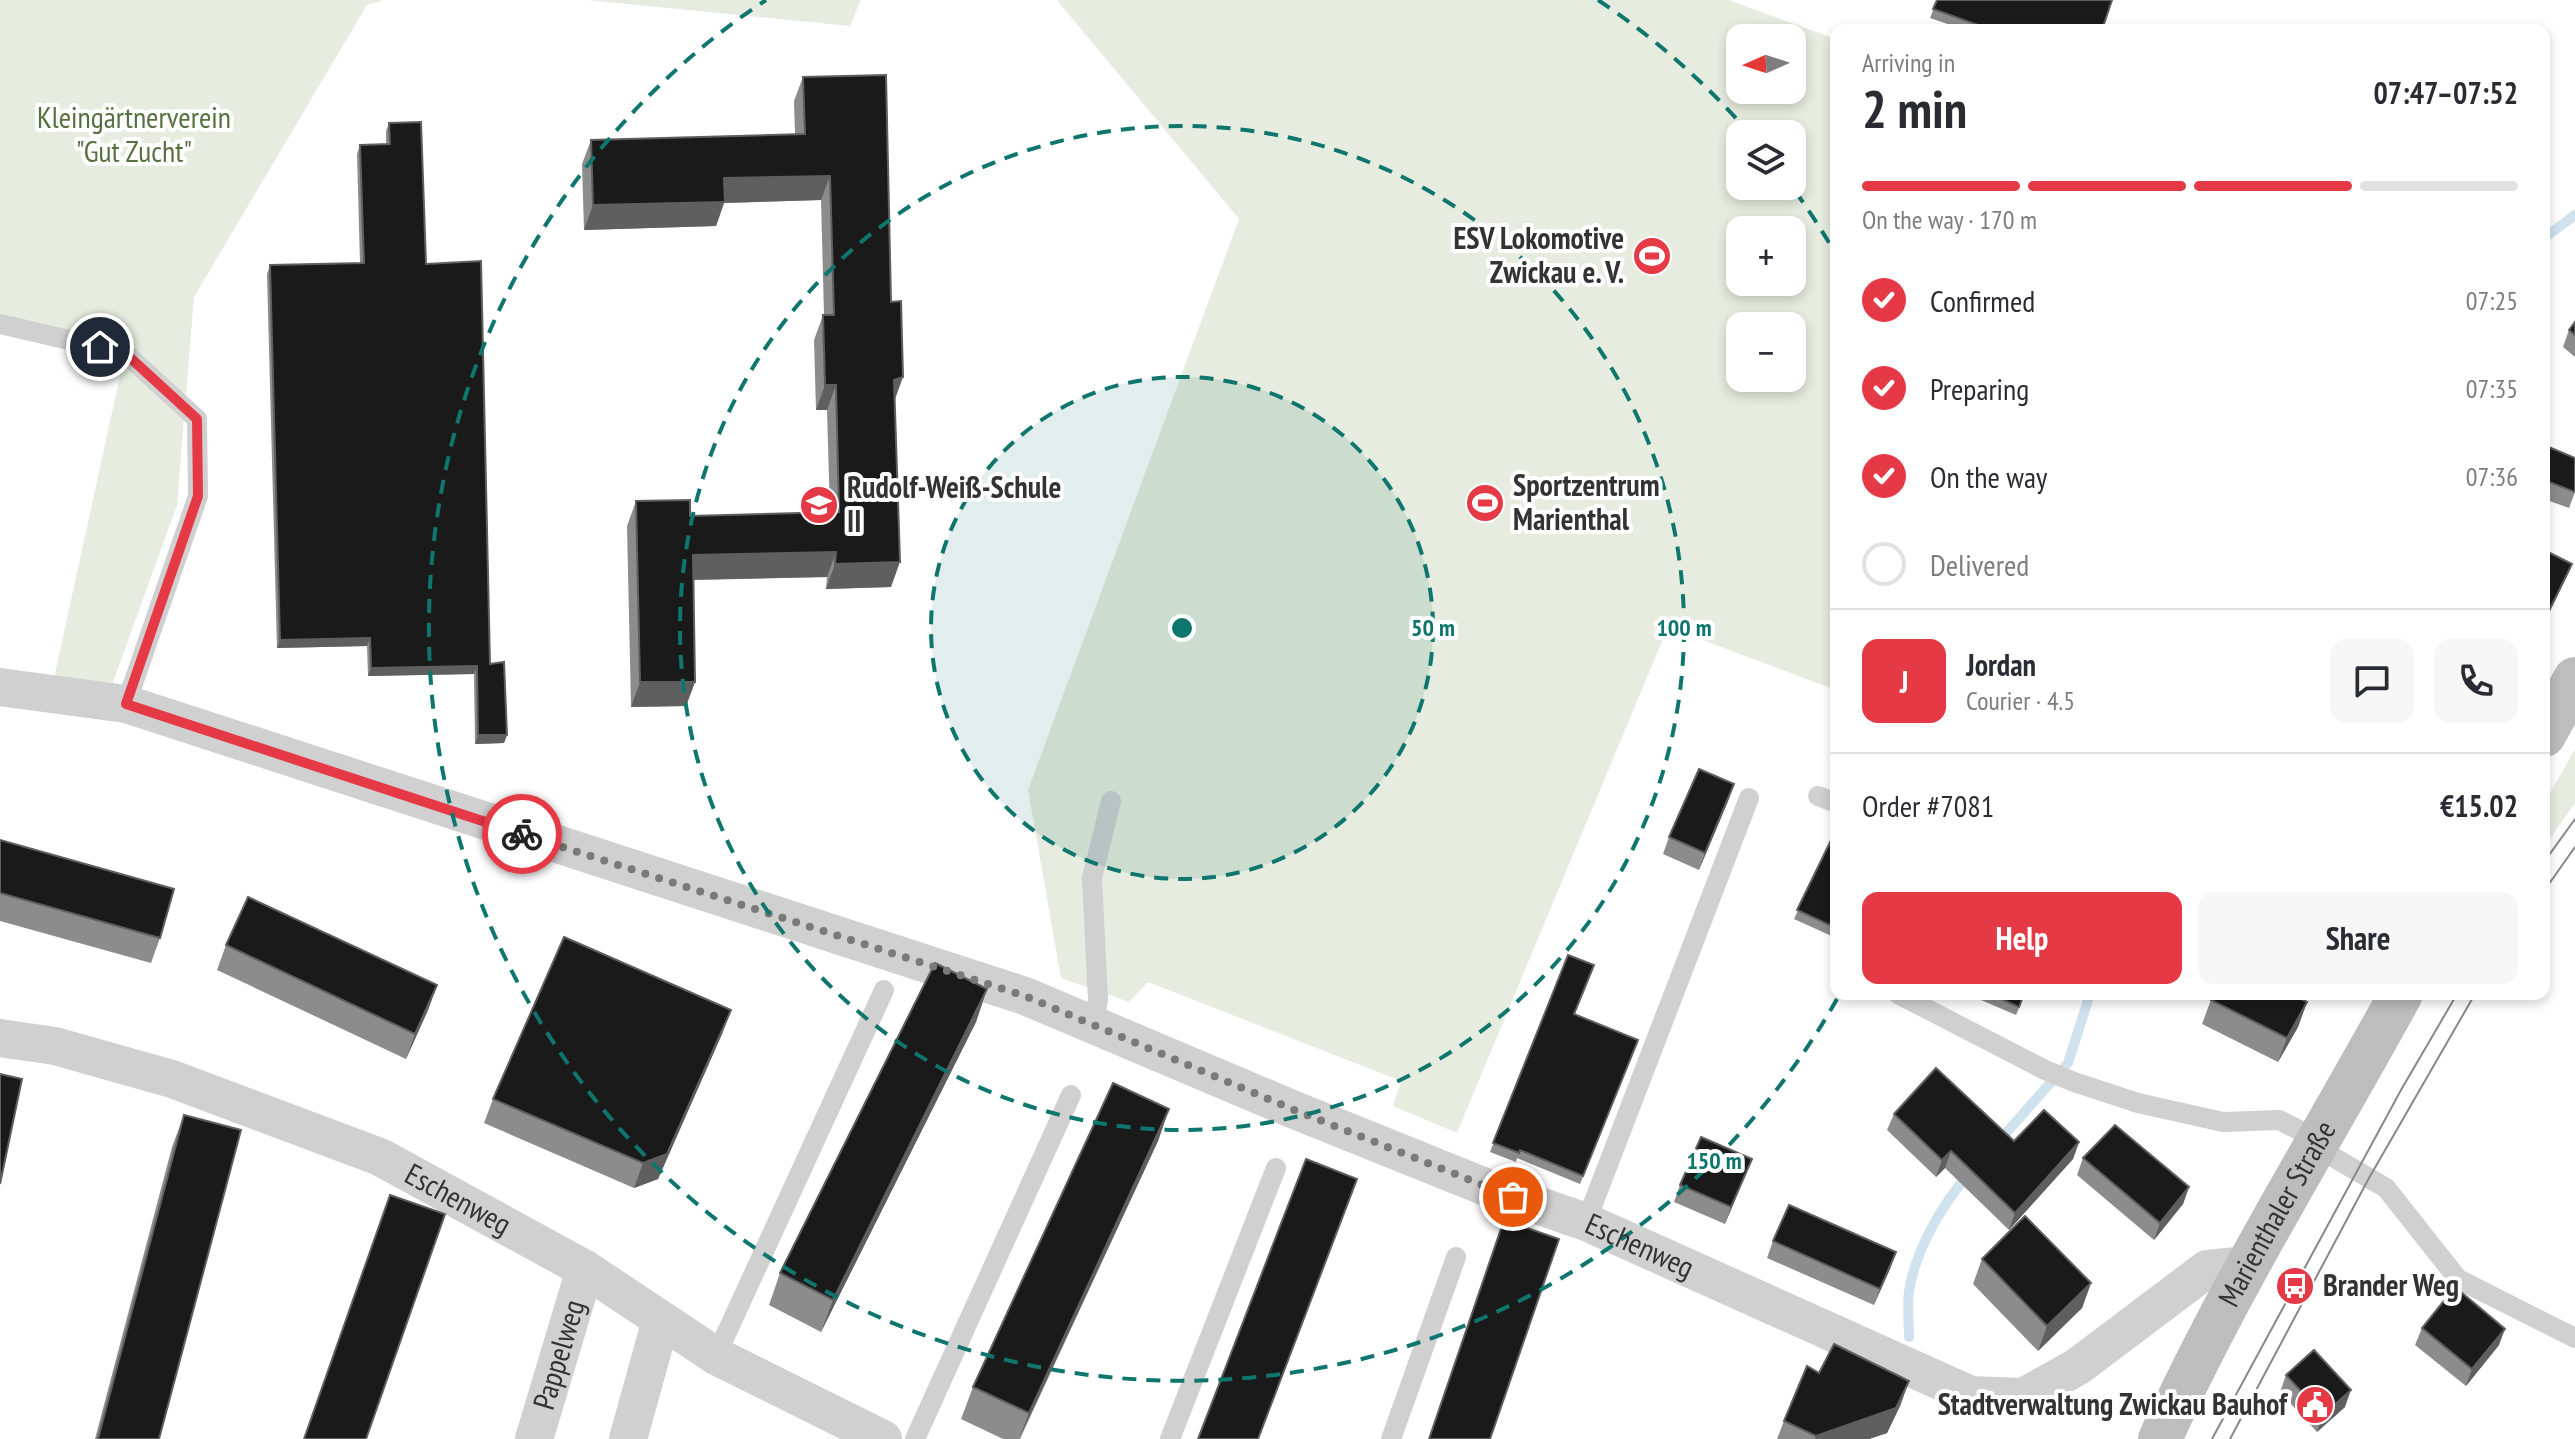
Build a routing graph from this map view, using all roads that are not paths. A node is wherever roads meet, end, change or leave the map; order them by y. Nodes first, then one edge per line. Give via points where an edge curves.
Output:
1 (0, 324) edge
2 (2575, 679) edge
3 (0, 687) edge
4 (126, 704) junction
5 (2550, 724) edge
6 (1749, 798) dead end
7 (1111, 801) dead end
8 (884, 990) dead end
9 (1910, 1000) edge
10 (2398, 1000) edge
11 (1093, 1026) junction
12 (0, 1038) edge
13 (1071, 1095) dead end
14 (2318, 1144) junction
15 (1276, 1168) dead end
16 (1586, 1222) junction
17 (1456, 1257) dead end
18 (2247, 1265) junction
19 (585, 1269) junction
20 (661, 1320) junction
21 (2575, 1338) edge
22 (716, 1356) junction
23 (534, 1439) edge
24 (628, 1439) edge
25 (883, 1439) edge
26 (915, 1439) edge
27 (1170, 1439) edge
28 (1391, 1439) edge
29 (2160, 1439) edge

1 - 4 lane via 125,353 197,419 198,496
2 - 5 main road
3 - 4 street, Eschenweg
4 - 11 street, Eschenweg via 1012,991
6 - 16 lane
7 - 11 lane via 1092,878 1098,1000
8 - 22 lane
9 - 14 lane via 2074,1082 2223,1122 2279,1120
10 - 14 main road, Marienthaler Straße
11 - 16 street, Eschenweg via 1475,1183
12 - 19 street, Eschenweg via 55,1046 172,1079 380,1157
13 - 26 lane
14 - 18 main road, Marienthaler Straße
14 - 21 lane via 2386,1188 2458,1279
15 - 27 lane
16 - 18 street, Eschenweg via 1971,1395 2023,1397 2077,1367 2207,1269
17 - 28 lane
18 - 29 main road, Marienthaler Straße
19 - 20 street, Eschenweg
19 - 23 street, Pappelweg
20 - 22 street, Eschenweg
20 - 24 street
22 - 25 street, Eschenweg

